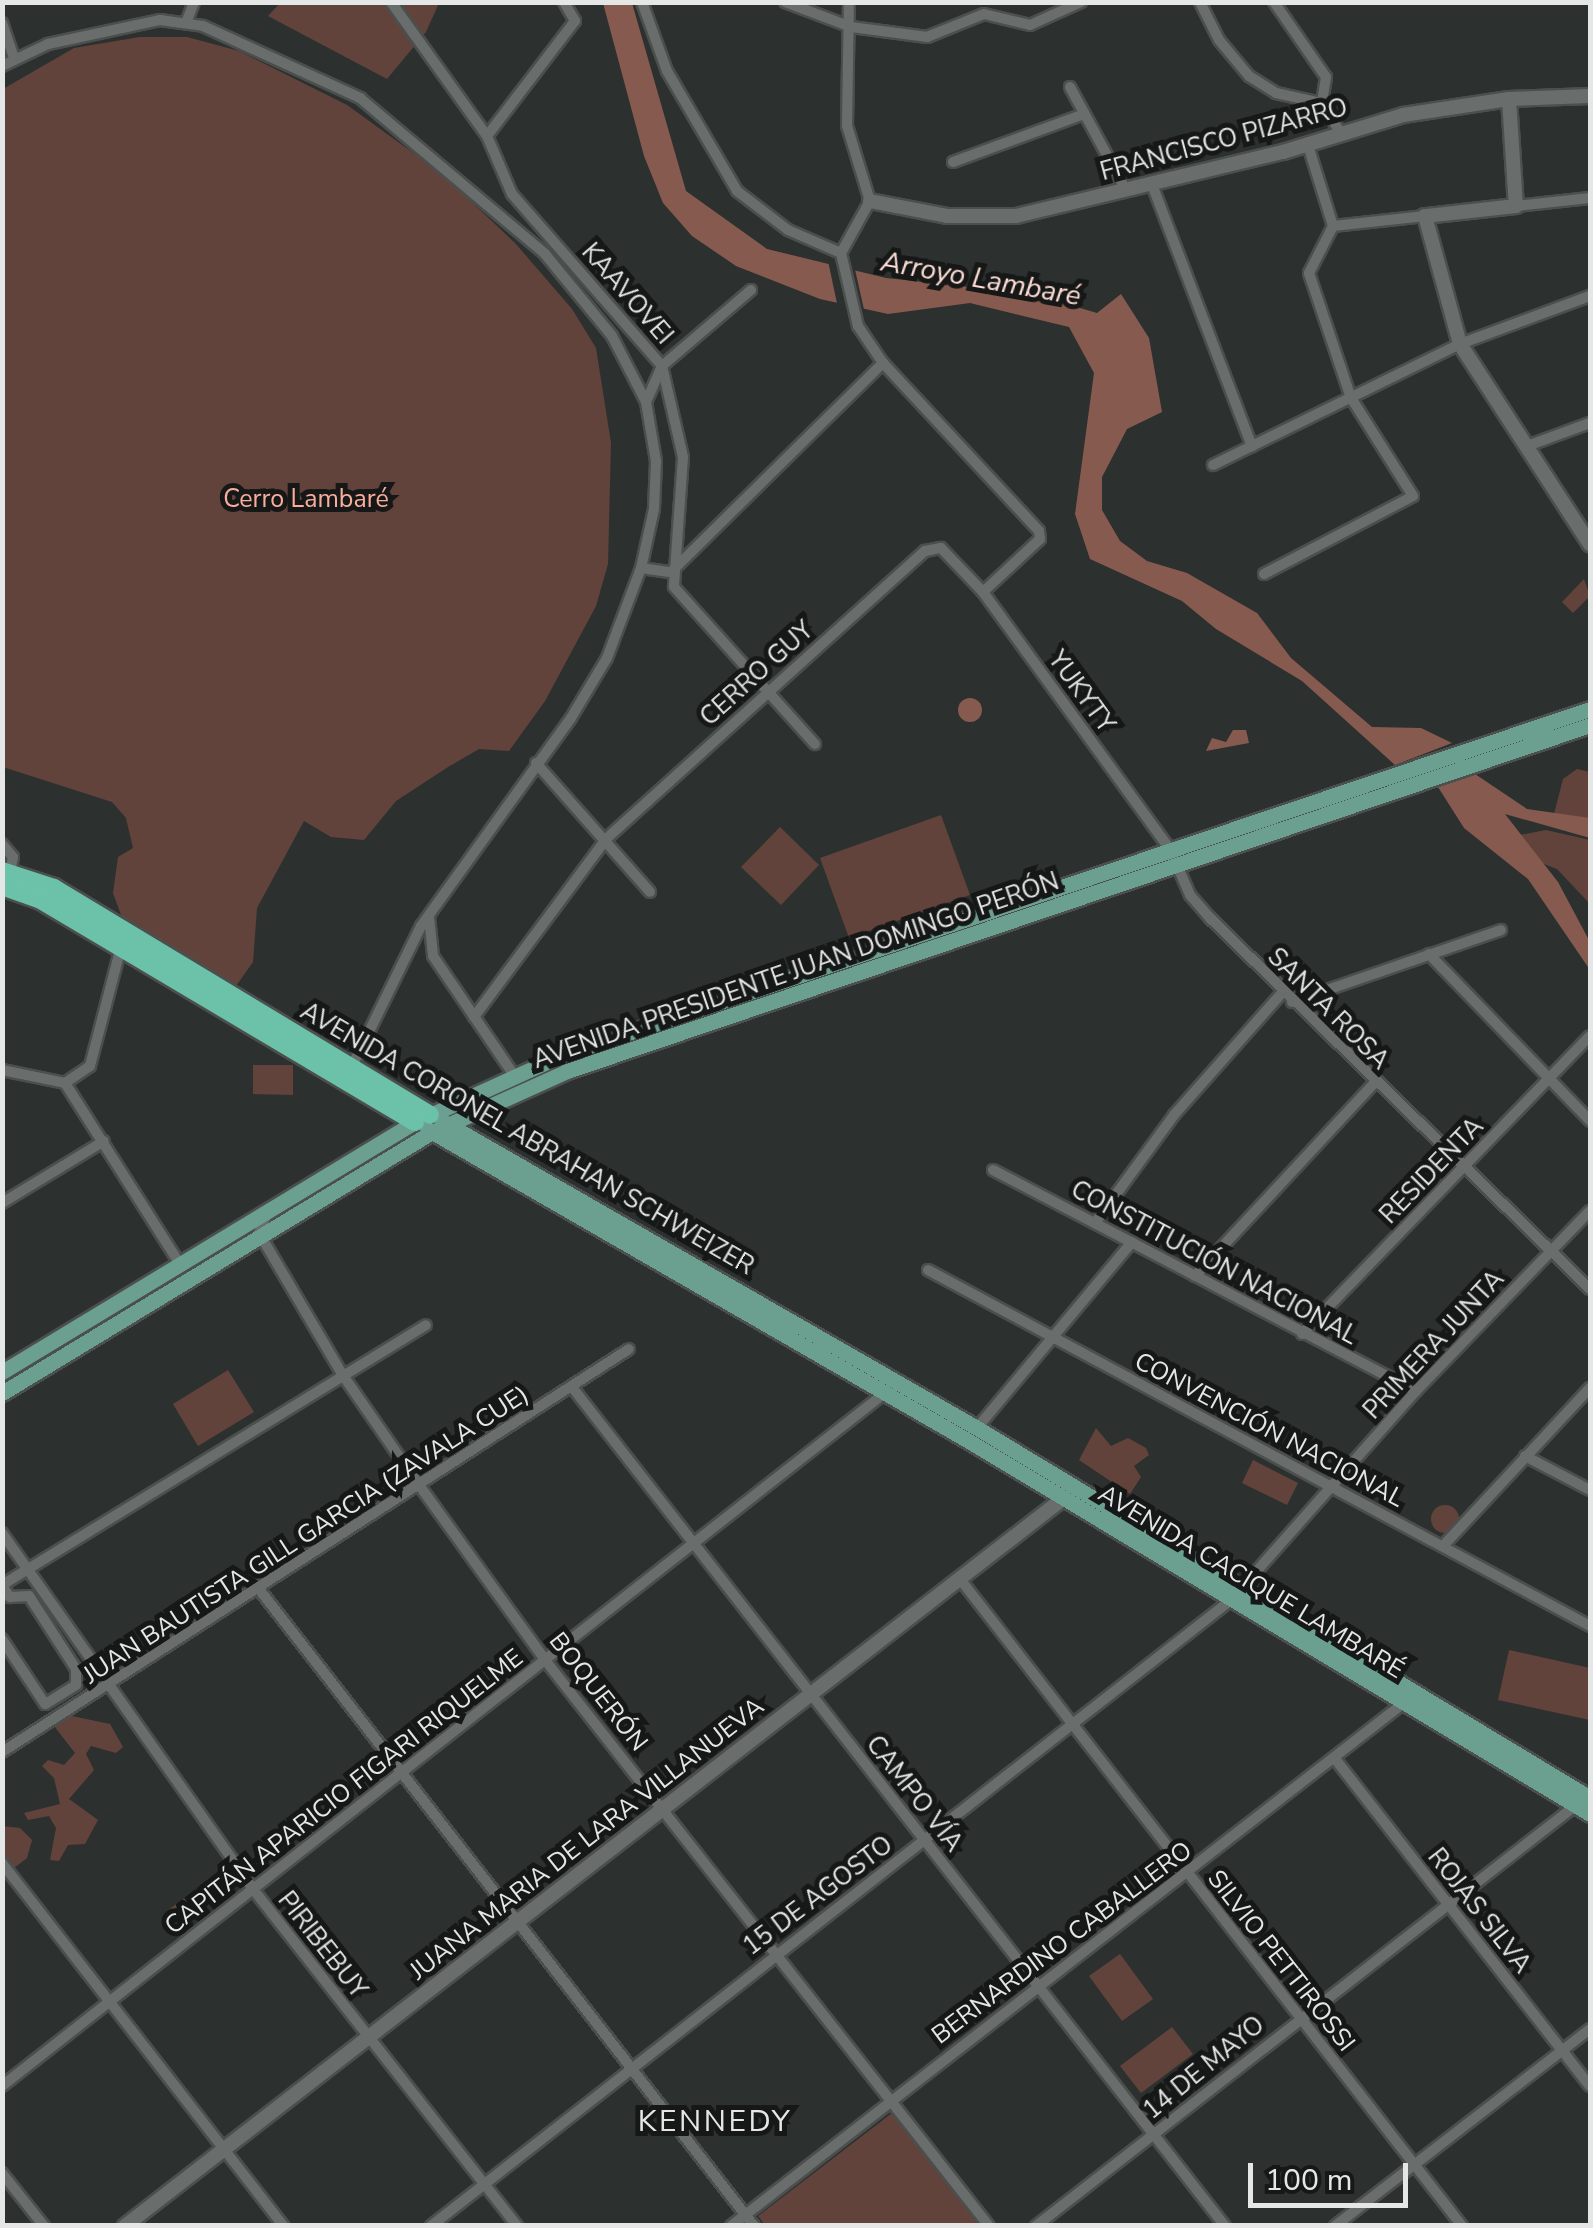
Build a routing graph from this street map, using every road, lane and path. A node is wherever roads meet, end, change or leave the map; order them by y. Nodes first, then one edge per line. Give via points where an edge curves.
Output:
1 (194, 2) edge
2 (391, 2) edge
3 (564, 2) edge
4 (642, 2) edge
5 (785, 2) edge
6 (850, 2) edge
7 (1081, 2) edge
8 (1200, 2) edge
9 (1274, 2) edge
10 (2, 23) edge
11 (186, 23) junction
12 (851, 27) junction
13 (14, 58) junction
14 (2, 66) edge
15 (1070, 87) dead end
16 (1590, 96) edge
17 (1509, 99) junction
18 (1322, 102) junction
19 (1084, 114) junction
20 (1341, 134) junction
21 (488, 136) junction
22 (1308, 145) junction
23 (954, 162) dead end
24 (1151, 182) junction
25 (1126, 190) junction
26 (1590, 198) edge
27 (870, 201) junction
28 (1516, 206) junction
29 (1425, 216) junction
30 (1333, 226) junction
31 (842, 256) junction
32 (751, 290) dead end
33 (1590, 296) edge
34 (1460, 344) junction
35 (882, 363) junction
36 (662, 366) junction
37 (1351, 398) junction
38 (646, 402) junction
39 (1590, 423) edge
40 (1252, 446) junction
41 (1527, 446) junction
42 (1213, 465) dead end
43 (1590, 544) edge
44 (941, 548) joint
45 (641, 568) junction
46 (671, 572) junction
47 (1264, 574) dead end
48 (983, 592) junction
49 (768, 690) junction
50 (1590, 709) edge
51 (1590, 724) edge
52 (815, 744) dead end
53 (536, 763) junction
54 (606, 840) junction
55 (2, 844) edge
56 (1170, 849) junction
57 (1177, 868) junction
58 (4, 877) edge
59 (650, 892) dead end
60 (48, 894) junction
61 (430, 917) junction
62 (1501, 930) dead end
63 (121, 947) junction
64 (1430, 954) junction
65 (1282, 992) junction
66 (1292, 1002) junction
67 (474, 1016) junction
68 (660, 1031) junction
69 (1590, 1036) edge
70 (351, 1068) junction
71 (2, 1070) edge
72 (515, 1076) junction
73 (1548, 1080) junction
74 (1375, 1082) junction
75 (65, 1083) junction
76 (527, 1090) junction
77 (482, 1111) junction
78 (1590, 1121) edge
79 (426, 1123) junction
80 (448, 1124) junction
81 (104, 1142) junction
82 (491, 1149) junction
83 (1462, 1169) junction
84 (993, 1170) dead end
85 (2, 1204) edge
86 (272, 1207) junction
87 (1590, 1211) edge
88 (1095, 1223) junction
89 (259, 1233) junction
90 (1132, 1242) junction
91 (1552, 1250) junction
92 (180, 1264) junction
93 (928, 1270) dead end
94 (1195, 1276) junction
95 (1590, 1289) edge
96 (426, 1325) dead end
97 (1302, 1334) junction
98 (1055, 1337) junction
99 (629, 1349) dead end
100 (2, 1372) edge
101 (342, 1374) junction
102 (572, 1387) junction
103 (892, 1388) junction
104 (1590, 1388) edge
105 (1416, 1391) junction
106 (2, 1393) edge
107 (978, 1428) junction
108 (1525, 1456) junction
109 (419, 1485) junction
110 (1329, 1488) junction
111 (1590, 1490) edge
112 (1071, 1493) junction
113 (2, 1533) edge
114 (693, 1544) junction
115 (1443, 1546) junction
116 (26, 1571) junction
117 (960, 1579) junction
118 (2, 1586) edge
119 (1245, 1587) junction
120 (260, 1589) junction
121 (6, 1599) edge
122 (1231, 1600) junction
123 (1590, 1626) edge
124 (2, 1640) edge
125 (14, 1657) junction
126 (545, 1660) junction
127 (2, 1665) edge
128 (106, 1688) junction
129 (1418, 1691) junction
130 (810, 1694) junction
131 (1404, 1704) junction
132 (1072, 1726) junction
133 (2, 1752) edge
134 (1336, 1760) junction
135 (402, 1772) junction
136 (1586, 1803) edge
137 (664, 1808) junction
138 (924, 1840) junction
139 (2, 1863) edge
140 (1187, 1872) junction
141 (253, 1889) junction
142 (1448, 1904) junction
143 (518, 1922) junction
144 (777, 1952) junction
145 (1038, 1986) junction
146 (110, 2002) junction
147 (1300, 2017) junction
148 (1590, 2029) edge
149 (370, 2038) junction
150 (1562, 2051) junction
151 (630, 2066) junction
152 (2, 2086) edge
153 (1590, 2086) edge
154 (891, 2100) junction
155 (1154, 2134) junction
156 (226, 2151) junction
157 (1415, 2165) junction
158 (2, 2173) edge
159 (484, 2184) junction
160 (745, 2214) junction
161 (44, 2226) edge
162 (125, 2226) edge
163 (284, 2226) edge
164 (431, 2226) edge
165 (517, 2226) edge
166 (730, 2226) edge
167 (754, 2226) edge
168 (989, 2226) edge
169 (1036, 2226) edge
170 (1225, 2226) edge
171 (1335, 2226) edge
172 (1462, 2226) edge

1 - 11 street
2 - 21 street, KAAVOVEI
3 - 21 street via 574,21
4 - 31 street via 667,71 737,190 788,230
5 - 12 street
6 - 12 street
7 - 12 street via 1030,25 984,14 927,37
8 - 18 street via 1219,40 1249,76 1276,93
9 - 18 street via 1326,77
10 - 13 street
11 - 13 street via 137,21
11 - 38 street via 282,59 360,98 412,135 545,254 612,336
12 - 27 street via 847,126
13 - 14 street
15 - 19 street
16 - 17 street, FRANCISCO PIZARRO
17 - 20 street, FRANCISCO PIZARRO via 1403,115
17 - 28 street
18 - 20 street
19 - 23 street
19 - 25 street
20 - 22 street, FRANCISCO PIZARRO
21 - 36 street, KAAVOVEI via 512,194
22 - 24 street, FRANCISCO PIZARRO
22 - 30 street
24 - 25 street, FRANCISCO PIZARRO
24 - 40 street
25 - 27 street, FRANCISCO PIZARRO via 1016,216 947,216
26 - 28 street
27 - 31 street
28 - 29 street
29 - 30 street
29 - 34 street
30 - 37 street via 1309,273
31 - 35 street via 858,326
32 - 36 street
33 - 34 street
34 - 37 street
34 - 41 street
35 - 46 street
35 - 48 street via 1039,530 1040,540
36 - 38 street
36 - 46 street, KAAVOVEI via 684,458
37 - 40 street
37 - 47 street via 1412,500
38 - 45 street via 656,476
39 - 41 street
40 - 42 street
41 - 43 street
44 - 48 street, YUKYTY
44 - 49 street, CERRO GUY via 925,551
45 - 46 street
45 - 53 street via 600,672
46 - 49 street via 686,605
48 - 56 street, YUKYTY
49 - 52 street
49 - 54 street, CERRO GUY
50 - 56 main road, AVENIDA PRESIDENTE JUAN DOMINGO PERÓN
51 - 57 main road, AVENIDA PRESIDENTE JUAN DOMINGO PERÓN
53 - 54 street
53 - 61 street
54 - 59 street
54 - 67 street, CERRO GUY
55 - 58 street via 13,857
56 - 57 street, YUKYTY
56 - 68 main road, AVENIDA PRESIDENTE JUAN DOMINGO PERÓN
57 - 65 street, SANTA ROSA via 1210,918
57 - 68 main road, AVENIDA PRESIDENTE JUAN DOMINGO PERÓN
58 - 60 highway
60 - 63 highway, AVENIDA CORONEL ABRAHAN SCHWEIZER
60 - 70 highway, AVENIDA CORONEL ABRAHAN SCHWEIZER
61 - 67 street via 434,956
61 - 70 street
62 - 64 street
63 - 75 street via 96,1054
63 - 79 highway, AVENIDA CORONEL ABRAHAN SCHWEIZER
64 - 66 street
64 - 73 street
65 - 66 street, SANTA ROSA
65 - 88 street via 1174,1115
66 - 74 street, SANTA ROSA
67 - 72 street
68 - 72 main road, AVENIDA PRESIDENTE JUAN DOMINGO PERÓN
68 - 76 main road, AVENIDA PRESIDENTE JUAN DOMINGO PERÓN
69 - 73 street, RESIDENTA
70 - 79 highway, AVENIDA CORONEL ABRAHAN SCHWEIZER
71 - 75 street
72 - 76 street
72 - 79 main road, AVENIDA PRESIDENTE JUAN DOMINGO PERÓN
73 - 78 street
73 - 83 street, RESIDENTA
74 - 83 street, SANTA ROSA
74 - 94 street
75 - 81 street
76 - 77 main road, AVENIDA PRESIDENTE JUAN DOMINGO PERÓN
77 - 80 main road, AVENIDA PRESIDENTE JUAN DOMINGO PERÓN
77 - 82 main road via 477,1130
79 - 80 main road, AVENIDA CORONEL ABRAHAN SCHWEIZER
79 - 86 main road, AVENIDA PRESIDENTE JUAN DOMINGO PERÓN
79 - 89 main road, AVENIDA PRESIDENTE JUAN DOMINGO PERÓN
79 - 103 main road, AVENIDA CORONEL ABRAHAN SCHWEIZER
80 - 82 main road, AVENIDA CORONEL ABRAHAN SCHWEIZER
81 - 85 street
81 - 92 street
82 - 103 main road, AVENIDA CORONEL ABRAHAN SCHWEIZER
83 - 91 street, SANTA ROSA
83 - 97 street, RESIDENTA
84 - 88 street, CONSTITUCIÓN NACIONAL
86 - 89 street
86 - 92 main road, AVENIDA PRESIDENTE JUAN DOMINGO PERÓN
87 - 91 street, PRIMERA JUNTA
88 - 90 street, CONSTITUCIÓN NACIONAL
89 - 101 street, BOQUERÓN
89 - 106 main road, AVENIDA PRESIDENTE JUAN DOMINGO PERÓN
90 - 94 street, CONSTITUCIÓN NACIONAL
90 - 98 street
91 - 95 street, SANTA ROSA
91 - 105 street, PRIMERA JUNTA
92 - 100 main road, AVENIDA PRESIDENTE JUAN DOMINGO PERÓN
93 - 98 street, CONVENCIÓN NACIONAL
94 - 97 street, CONSTITUCIÓN NACIONAL
96 - 101 street
97 - 105 street, CONSTITUCIÓN NACIONAL
98 - 107 street
98 - 110 street, CONVENCIÓN NACIONAL
99 - 102 street, JUAN BAUTISTA GILL GARCIA (ZAVALA CUE)
101 - 109 street, BOQUERÓN
101 - 116 street
102 - 109 street, JUAN BAUTISTA GILL GARCIA (ZAVALA CUE)
102 - 114 street, CAMPO VÍA
103 - 107 main road, AVENIDA CORONEL ABRAHAN SCHWEIZER
103 - 112 main road, AVENIDA CACIQUE LAMBARÉ
103 - 114 street, CAPITÁN APARICIO FIGARI RIQUELME
104 - 108 street
105 - 110 street, PRIMERA JUNTA
107 - 112 main road, AVENIDA CACIQUE LAMBARÉ
108 - 111 street
108 - 115 street
109 - 120 street, JUAN BAUTISTA GILL GARCIA (ZAVALA CUE)
109 - 126 street, BOQUERÓN
110 - 115 street, CONVENCIÓN NACIONAL
110 - 119 street, PRIMERA JUNTA
112 - 117 street, JUANA MARIA DE LARA VILLANUEVA
112 - 119 main road, AVENIDA CACIQUE LAMBARÉ
112 - 122 main road, AVENIDA CACIQUE LAMBARÉ
113 - 116 street, PIRIBEBUY
114 - 126 street, CAPITÁN APARICIO FIGARI RIQUELME
114 - 130 street, CAMPO VÍA
115 - 123 street, CONVENCIÓN NACIONAL
116 - 118 street
116 - 128 street, PIRIBEBUY
117 - 130 street, JUANA MARIA DE LARA VILLANUEVA
117 - 132 street, SILVIO PETTIROSSI
118 - 121 street
119 - 122 street, PRIMERA JUNTA
119 - 129 main road, AVENIDA CACIQUE LAMBARÉ
120 - 128 street, JUAN BAUTISTA GILL GARCIA (ZAVALA CUE)
120 - 135 street
121 - 125 street via 29,1596 76,1669 76,1686 46,1704
122 - 131 main road, AVENIDA CACIQUE LAMBARÉ
122 - 132 street, 15 DE AGOSTO
124 - 125 street
125 - 127 street
126 - 135 street, CAPITÁN APARICIO FIGARI RIQUELME
126 - 137 street, BOQUERÓN
128 - 133 street, JUAN BAUTISTA GILL GARCIA (ZAVALA CUE)
128 - 141 street, PIRIBEBUY
129 - 131 street, BERNARDINO CABALLERO
129 - 136 main road, AVENIDA CACIQUE LAMBARÉ
130 - 137 street, JUANA MARIA DE LARA VILLANUEVA
130 - 138 street, CAMPO VÍA
131 - 134 street, BERNARDINO CABALLERO
131 - 136 main road, AVENIDA CACIQUE LAMBARÉ
132 - 138 street, 15 DE AGOSTO
132 - 140 street, SILVIO PETTIROSSI
134 - 140 street, BERNARDINO CABALLERO
134 - 142 street, ROJAS SILVA
135 - 141 street, CAPITÁN APARICIO FIGARI RIQUELME
135 - 143 street
136 - 142 street, 14 DE MAYO
137 - 143 street, JUANA MARIA DE LARA VILLANUEVA
137 - 144 street, BOQUERÓN
138 - 144 street, 15 DE AGOSTO
138 - 145 street, CAMPO VÍA
139 - 146 street
140 - 145 street, BERNARDINO CABALLERO
140 - 147 street, SILVIO PETTIROSSI
141 - 146 street, CAPITÁN APARICIO FIGARI RIQUELME
141 - 149 street, PIRIBEBUY
142 - 147 street, 14 DE MAYO
142 - 150 street, ROJAS SILVA
143 - 149 street, JUANA MARIA DE LARA VILLANUEVA
143 - 151 street
144 - 151 street, 15 DE AGOSTO
144 - 154 street, BOQUERÓN
145 - 154 street, BERNARDINO CABALLERO
145 - 155 street, CAMPO VÍA
146 - 152 street, CAPITÁN APARICIO FIGARI RIQUELME
146 - 156 street
147 - 155 street, 14 DE MAYO
147 - 157 street, SILVIO PETTIROSSI
148 - 150 street
149 - 156 street, JUANA MARIA DE LARA VILLANUEVA
149 - 159 street, PIRIBEBUY
150 - 153 street, ROJAS SILVA
150 - 157 street
151 - 159 street, 15 DE AGOSTO
151 - 160 street
154 - 160 street, BERNARDINO CABALLERO
154 - 168 street, BOQUERÓN
155 - 169 street, 14 DE MAYO
155 - 170 street, CAMPO VÍA
156 - 162 street, JUANA MARIA DE LARA VILLANUEVA
156 - 163 street
157 - 171 street
157 - 172 street, SILVIO PETTIROSSI
158 - 161 street
159 - 164 street, 15 DE AGOSTO
159 - 165 street, PIRIBEBUY
160 - 166 street, BERNARDINO CABALLERO
160 - 167 street

